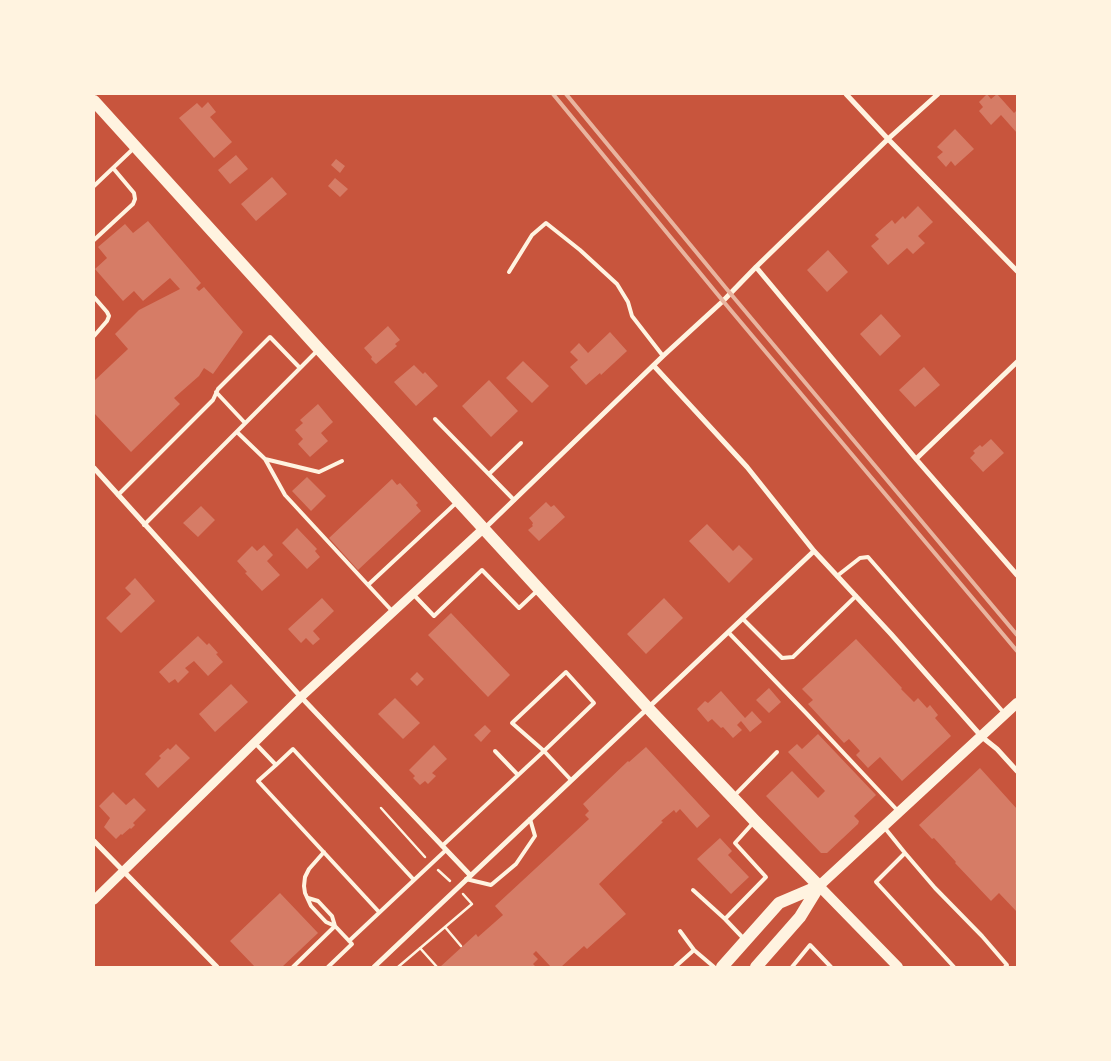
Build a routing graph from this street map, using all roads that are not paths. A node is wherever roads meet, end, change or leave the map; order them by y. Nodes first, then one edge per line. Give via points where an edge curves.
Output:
1 (846, 94) edge
2 (938, 94) edge
3 (94, 101) edge
4 (888, 139) junction
5 (136, 147) junction
6 (112, 168) junction
7 (94, 186) edge
8 (94, 240) edge
9 (756, 267) junction
10 (1017, 271) edge
11 (508, 272) dead end
12 (94, 297) edge
13 (94, 336) edge
14 (319, 349) junction
15 (663, 356) junction
16 (1017, 362) edge
17 (654, 366) junction
18 (300, 368) junction
19 (216, 392) junction
20 (435, 419) dead end
21 (245, 423) junction
22 (236, 432) junction
23 (521, 443) dead end
24 (265, 459) junction
25 (916, 459) junction
26 (342, 461) dead end
27 (94, 468) edge
28 (490, 474) junction
29 (118, 495) junction
30 (514, 500) junction
31 (458, 501) junction
32 (144, 525) junction
33 (483, 529) junction
34 (814, 551) junction
35 (1017, 575) edge
36 (838, 576) junction
37 (368, 585) junction
38 (539, 589) junction
39 (413, 594) junction
40 (856, 596) junction
41 (393, 612) junction
42 (743, 619) junction
43 (729, 633) junction
44 (301, 697) junction
45 (648, 708) junction
46 (1013, 709) edge
47 (982, 737) junction
48 (254, 742) junction
49 (496, 751) dead end
50 (544, 751) junction
51 (777, 752) dead end
52 (276, 765) junction
53 (1017, 771) edge
54 (518, 775) junction
55 (571, 780) junction
56 (732, 797) junction
57 (899, 813) junction
58 (530, 819) junction
59 (755, 821) junction
60 (884, 827) junction
61 (94, 841) edge
62 (444, 848) junction
63 (324, 852) junction
64 (905, 853) junction
65 (123, 872) junction
66 (468, 877) junction
67 (414, 880) junction
68 (819, 886) junction
69 (693, 890) dead end
70 (308, 898) junction
71 (94, 900) edge
72 (379, 912) junction
73 (725, 920) junction
74 (335, 926) junction
75 (680, 931) dead end
76 (349, 941) junction
77 (745, 941) junction
78 (694, 950) junction
79 (377, 966) edge
80 (218, 967) edge
81 (293, 967) edge
82 (328, 967) edge
83 (675, 967) edge
84 (714, 967) edge
85 (722, 967) edge
86 (756, 967) edge
87 (792, 967) edge
88 (831, 967) edge
89 (897, 967) edge
90 (954, 967) edge
91 (1005, 967) edge

1 - 4 street
2 - 4 street
3 - 5 main road
4 - 9 street
4 - 10 street
5 - 6 lane
5 - 14 main road
6 - 7 lane
6 - 8 lane via 134,193 135,199
9 - 15 street
9 - 25 street
11 - 15 lane via 532,235 546,223 617,284 632,316
12 - 13 lane via 109,316
14 - 18 lane
14 - 31 main road
15 - 17 street
16 - 25 street
17 - 30 street
17 - 34 street via 747,467
18 - 19 lane via 270,337
18 - 21 lane
19 - 21 lane
19 - 29 lane via 213,400
20 - 28 lane
21 - 22 lane
22 - 24 lane
22 - 32 lane
23 - 28 lane
24 - 26 lane via 319,472
24 - 37 lane via 285,495
25 - 35 street
27 - 29 street
28 - 30 lane
29 - 32 street
30 - 33 street
31 - 33 main road
31 - 37 lane
32 - 44 street
33 - 38 main road
33 - 39 street
34 - 36 street
34 - 42 street
36 - 40 street
36 - 46 lane via 860,558 868,557
37 - 41 lane
38 - 39 lane via 519,608 482,570 434,616
38 - 45 main road
39 - 41 street
40 - 42 lane via 792,657 782,658
40 - 47 street
41 - 44 street
42 - 43 street
43 - 45 street
43 - 57 lane
44 - 48 street
44 - 62 street
45 - 55 street
45 - 56 main road
46 - 47 main road
47 - 53 street via 998,749
47 - 57 main road
48 - 52 lane
48 - 65 street
49 - 54 lane
50 - 50 lane via 594,703 566,672 512,723
50 - 54 lane
50 - 55 lane
51 - 56 lane
52 - 63 lane via 258,781
52 - 67 lane via 293,749
54 - 62 lane
55 - 58 street
56 - 59 main road
57 - 60 main road
58 - 66 street
58 - 66 lane via 535,836 516,864 491,885
59 - 68 main road
59 - 73 lane via 735,843 766,877
60 - 64 lane
60 - 68 main road
61 - 65 street
62 - 66 street
62 - 67 lane
63 - 70 lane via 305,878
63 - 72 lane
64 - 90 lane via 876,882
64 - 91 lane via 1008,965
65 - 71 street
65 - 80 street
66 - 79 street
67 - 72 lane
68 - 77 main road via 778,903
68 - 86 main road via 800,917
68 - 89 main road
69 - 73 lane
70 - 74 lane via 326,922
70 - 74 lane via 318,901 332,916
72 - 76 lane
73 - 77 lane
74 - 76 lane
74 - 81 lane
75 - 78 lane
76 - 82 lane via 352,944
77 - 85 main road
78 - 83 lane
78 - 84 lane
87 - 88 lane via 810,946

